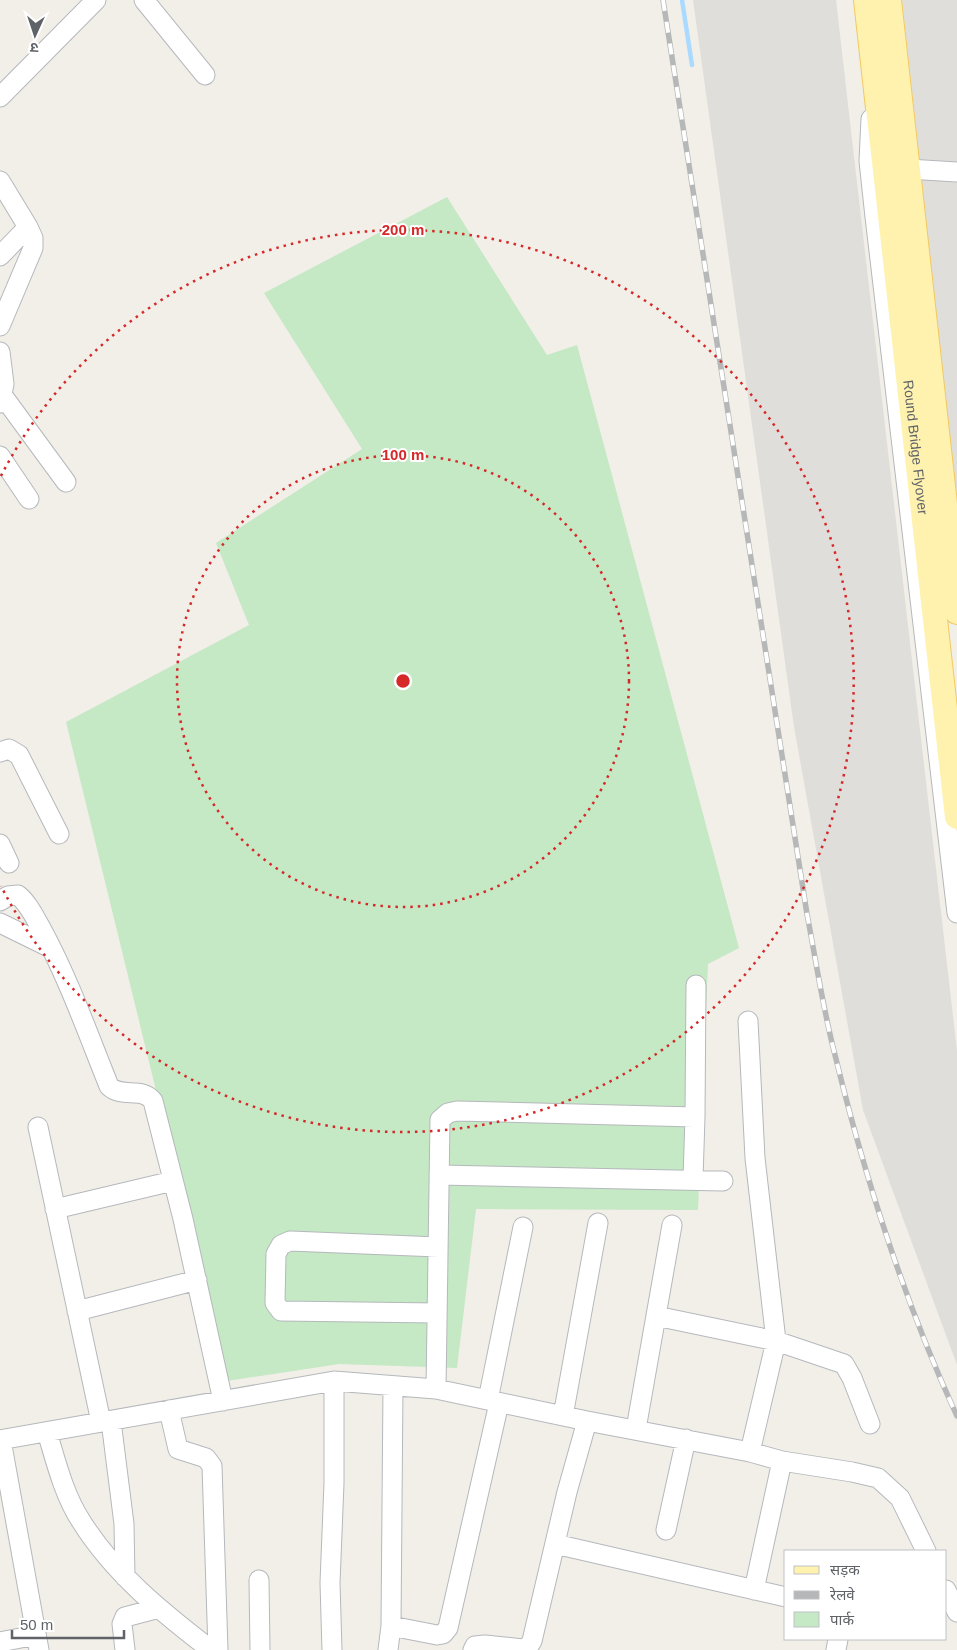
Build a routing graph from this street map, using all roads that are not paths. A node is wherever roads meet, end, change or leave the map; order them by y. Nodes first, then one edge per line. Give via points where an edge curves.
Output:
1 (144, 0) edge
2 (866, 0) edge
3 (889, 0) edge
4 (899, 0) edge
5 (89, 3) edge
6 (205, 75) dead end
7 (875, 77) junction
8 (0, 97) edge
9 (957, 172) edge
10 (905, 175) junction
11 (0, 181) edge
12 (28, 227) junction
13 (0, 256) edge
14 (0, 326) edge
15 (0, 352) edge
16 (1, 400) edge
17 (0, 456) edge
18 (66, 482) dead end
19 (29, 499) dead end
20 (957, 529) edge
21 (957, 612) edge
22 (0, 752) edge
23 (957, 817) edge
24 (59, 834) dead end
25 (0, 844) edge
26 (9, 863) dead end
27 (0, 901) edge
28 (957, 913) edge
29 (0, 923) edge
30 (51, 948) junction
31 (696, 986) dead end
32 (748, 1021) dead end
33 (695, 1117) junction
34 (38, 1127) dead end
35 (440, 1176) junction
36 (693, 1179) junction
37 (723, 1180) dead end
38 (173, 1181) junction
39 (55, 1209) junction
40 (598, 1223) dead end
41 (672, 1225) dead end
42 (523, 1227) dead end
43 (438, 1247) junction
44 (197, 1280) junction
45 (77, 1311) junction
46 (437, 1313) junction
47 (656, 1316) junction
48 (776, 1341) junction
49 (334, 1381) junction
50 (393, 1386) junction
51 (436, 1389) junction
52 (224, 1401) junction
53 (493, 1401) junction
54 (169, 1410) junction
55 (563, 1416) junction
56 (106, 1421) junction
57 (587, 1421) junction
58 (870, 1424) dead end
59 (636, 1429) junction
60 (47, 1432) junction
61 (686, 1439) junction
62 (0, 1440) edge
63 (750, 1452) junction
64 (782, 1461) junction
65 (666, 1530) dead end
66 (555, 1544) junction
67 (926, 1550) edge
68 (125, 1577) junction
69 (259, 1580) dead end
70 (754, 1590) junction
71 (947, 1592) edge
72 (784, 1597) edge
73 (159, 1608) junction
74 (957, 1612) edge
75 (391, 1626) junction
76 (0, 1642) edge
77 (38, 1642) edge
78 (208, 1648) edge
79 (125, 1650) edge
80 (260, 1650) edge
81 (332, 1650) edge
82 (388, 1650) edge
83 (473, 1650) edge

1 - 6 street
2 - 7 main road, Round Bridge Flyover
3 - 10 main road
4 - 10 street
5 - 8 street
7 - 10 main road, Round Bridge Flyover
7 - 28 street via 870,170
9 - 10 street
10 - 20 street
10 - 21 main road, Round Bridge Flyover
10 - 23 main road, Round Bridge Flyover
11 - 12 street
12 - 13 street
12 - 14 street via 33,248
15 - 16 street via 4,373
16 - 18 street
17 - 19 street
22 - 24 street via 9,749 19,755
25 - 26 street
27 - 30 street via 14,895 24,900
29 - 30 street
30 - 38 street via 109,1086 119,1093 142,1093 153,1101
31 - 33 street
32 - 48 street via 755,1158
33 - 35 street via 448,1112 440,1120
33 - 36 street
34 - 39 street
35 - 36 street
35 - 43 street
36 - 37 street
38 - 39 street
38 - 44 street
39 - 45 street
40 - 55 street
41 - 47 street
42 - 53 street
43 - 46 street
43 - 46 street via 290,1241 281,1245 276,1254 275,1303 281,1311
44 - 45 street
44 - 52 street
45 - 56 street
46 - 51 street
47 - 48 street
47 - 59 street
48 - 58 street via 844,1364
48 - 63 street
49 - 50 street
49 - 52 street
49 - 81 street
50 - 51 street
50 - 75 street
51 - 53 street
52 - 54 street
53 - 55 street
53 - 75 street via 448,1628 438,1635
54 - 56 street
54 - 78 street via 178,1449 206,1458 212,1466
55 - 57 street
56 - 60 street
56 - 68 street via 124,1524
57 - 59 street
57 - 66 street
59 - 61 street
60 - 62 street
60 - 68 street via 60,1474 80,1520
61 - 63 street
61 - 65 street
62 - 77 street
63 - 64 street
64 - 67 street via 878,1478 900,1498
64 - 70 street
66 - 70 street
66 - 83 street via 528,1647 514,1649 479,1645
68 - 73 street
69 - 80 street
70 - 72 street
71 - 74 street
73 - 78 street
73 - 79 street via 125,1617 122,1624
75 - 82 street
76 - 77 street

